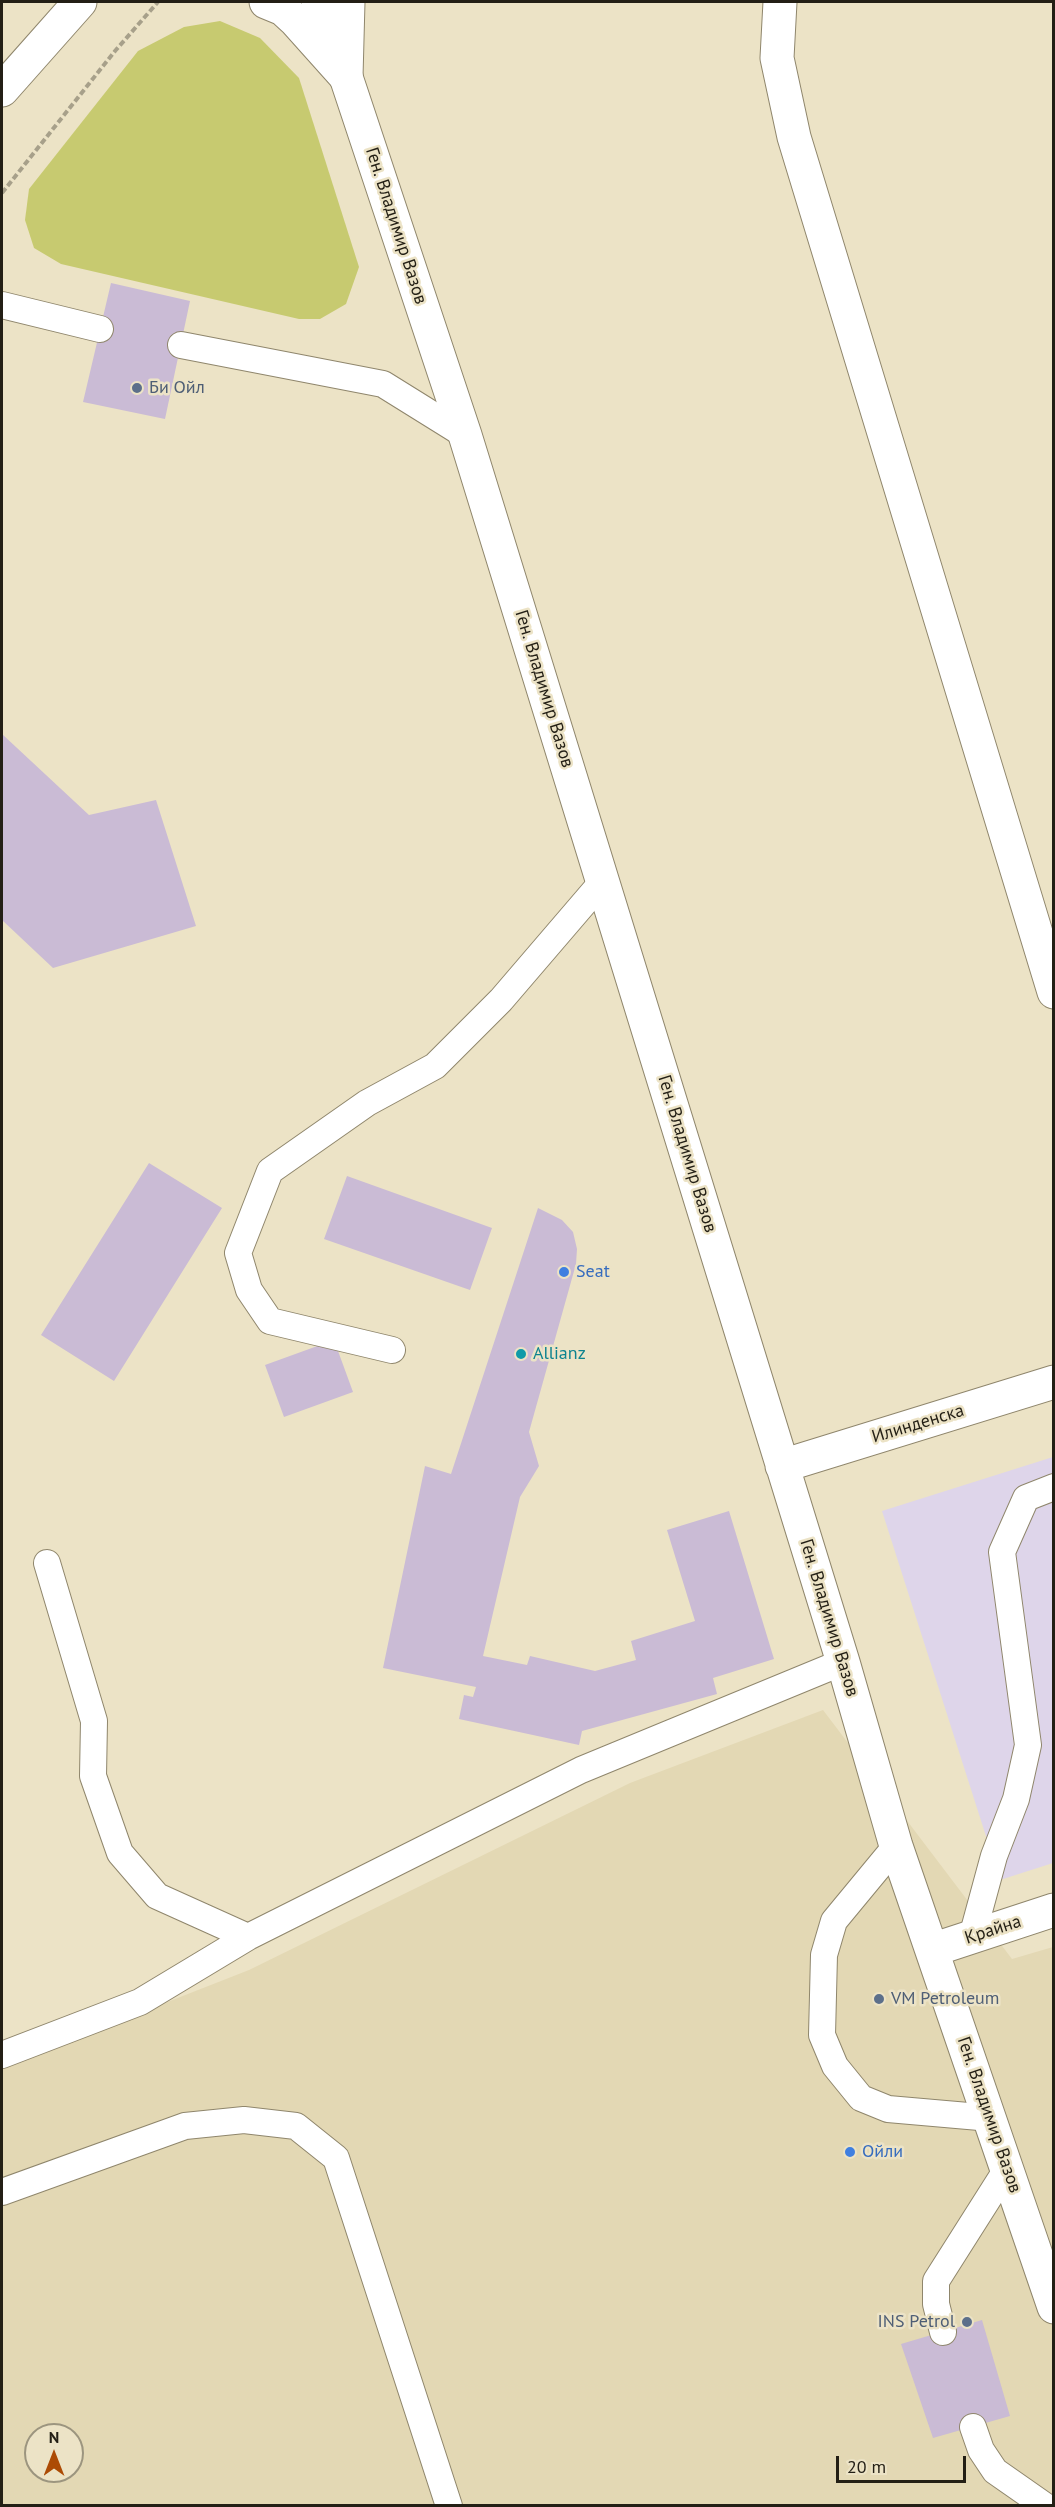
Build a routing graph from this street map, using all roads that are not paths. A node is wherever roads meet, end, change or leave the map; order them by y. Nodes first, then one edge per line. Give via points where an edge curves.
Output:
1 (81, 2) edge
2 (266, 2) edge
3 (318, 2) edge
4 (348, 2) edge
5 (780, 2) edge
6 (346, 77) junction
7 (2, 90) edge
8 (2, 305) edge
9 (100, 329) dead end
10 (181, 345) dead end
11 (465, 435) junction
12 (603, 881) junction
13 (1053, 992) edge
14 (392, 1350) dead end
15 (1053, 1382) edge
16 (782, 1466) junction
17 (1053, 1487) edge
18 (47, 1563) dead end
19 (843, 1662) junction
20 (896, 1846) junction
21 (1053, 1910) edge
22 (248, 1937) junction
23 (972, 1937) junction
24 (932, 1950) junction
25 (2, 2055) edge
26 (991, 2118) junction
27 (1007, 2169) junction
28 (2, 2192) edge
29 (1053, 2307) edge
30 (943, 2332) dead end
31 (973, 2427) dead end
32 (449, 2505) edge
33 (1045, 2505) edge

1 - 7 street
2 - 6 street via 283,9 295,20
3 - 6 street, Ген. Владимир Вазов
4 - 6 street
5 - 13 street via 777,58 794,137
6 - 11 street, Ген. Владимир Вазов
8 - 9 lane
10 - 11 lane via 383,384
11 - 12 street, Ген. Владимир Вазов
12 - 14 lane via 501,1000 435,1066 367,1103 270,1171 238,1253 249,1290 270,1321
12 - 16 street, Ген. Владимир Вазов
15 - 16 street, Илинденска
16 - 19 street, Ген. Владимир Вазов
17 - 23 lane via 1026,1498 1002,1552 1028,1745 1016,1799 994,1856
18 - 22 lane via 94,1721 93,1776 120,1854 157,1896
19 - 20 street, Ген. Владимир Вазов
19 - 22 lane via 581,1770
20 - 24 street, Ген. Владимир Вазов
20 - 26 lane via 834,1921 824,1954 822,2036 835,2067 861,2098 888,2109
21 - 23 street, Крайна
22 - 25 lane via 140,2001
23 - 24 street, Крайна
24 - 26 street, Ген. Владимир Вазов
26 - 27 street, Ген. Владимир Вазов
27 - 29 street, Ген. Владимир Вазов
27 - 30 lane via 936,2281 936,2304
28 - 32 lane via 185,2126 244,2120 296,2126 336,2158
31 - 33 lane via 981,2450 995,2471

